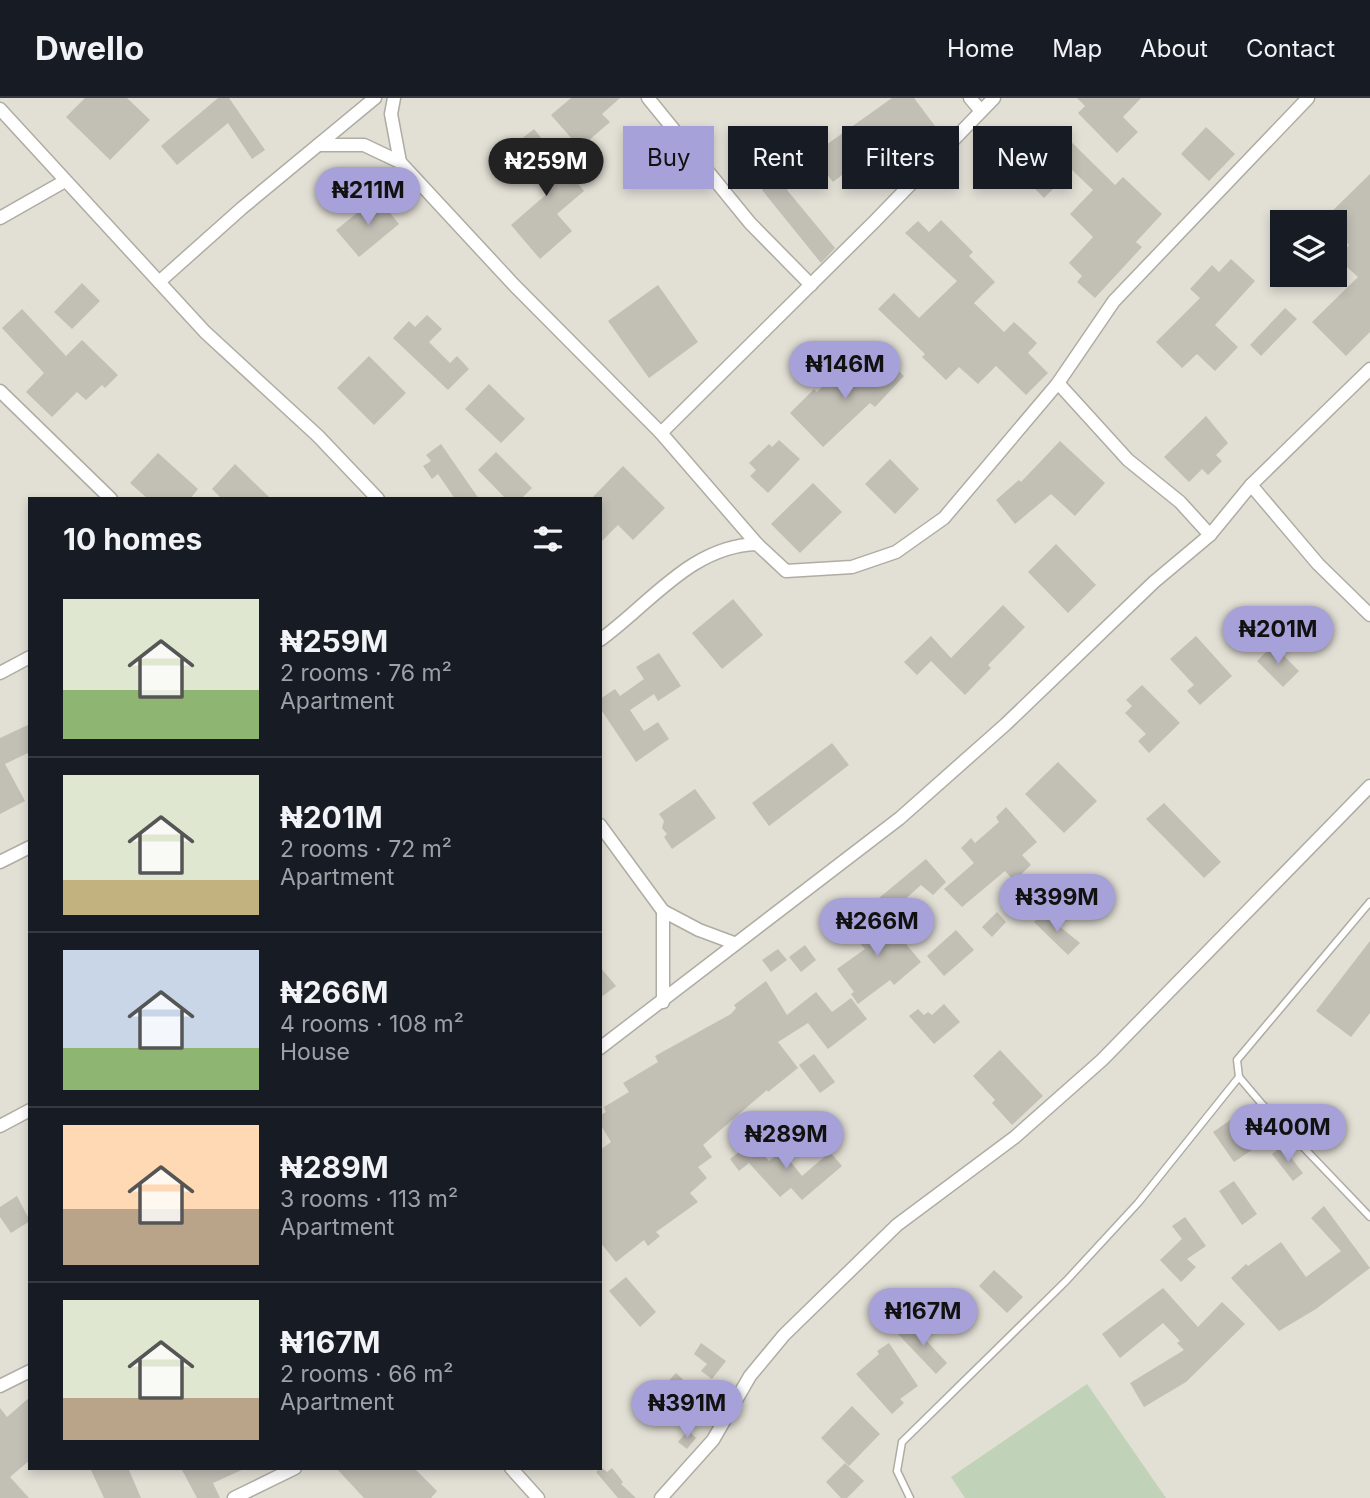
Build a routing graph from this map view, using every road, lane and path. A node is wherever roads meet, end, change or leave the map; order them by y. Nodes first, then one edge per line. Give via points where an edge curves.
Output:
1 (375, 98) edge
2 (394, 98) edge
3 (648, 98) edge
4 (970, 98) edge
5 (994, 98) edge
6 (1308, 98) edge
7 (0, 109) edge
8 (981, 111) junction
9 (318, 145) junction
10 (400, 162) junction
11 (65, 181) junction
12 (0, 218) edge
13 (159, 282) junction
14 (811, 285) junction
15 (1370, 369) edge
16 (1058, 383) junction
17 (0, 391) edge
18 (661, 433) junction
19 (1251, 485) junction
20 (109, 497) edge
21 (376, 497) edge
22 (1210, 535) junction
23 (757, 544) junction
24 (1370, 615) edge
25 (602, 638) edge
26 (28, 658) edge
27 (0, 673) edge
28 (1370, 786) edge
29 (602, 828) edge
30 (28, 848) edge
31 (0, 862) edge
32 (1370, 902) edge
33 (663, 911) junction
34 (734, 943) junction
35 (663, 1002) junction
36 (602, 1047) edge
37 (1239, 1077) junction
38 (28, 1111) edge
39 (0, 1126) edge
40 (1370, 1217) edge
41 (28, 1372) edge
42 (0, 1386) edge
43 (291, 1470) edge
44 (513, 1470) edge
45 (234, 1498) edge
46 (538, 1498) edge
47 (661, 1498) edge
48 (910, 1498) edge

1 - 9 street
2 - 10 street via 391,114
3 - 14 street via 750,223
4 - 8 street
5 - 8 street
6 - 16 street via 1114,301
7 - 11 street
8 - 14 street
9 - 10 street via 364,145
9 - 13 street
10 - 18 street
11 - 12 street
11 - 13 street
13 - 21 street
14 - 18 street
15 - 19 street
16 - 22 street via 1128,460 1180,502
16 - 23 street via 944,517 896,552 852,567 786,571
17 - 20 street
18 - 23 street
19 - 22 street
19 - 24 street via 1318,564
22 - 34 street via 900,818
23 - 25 street via 733,545 695,561
26 - 27 street
28 - 47 street via 1102,1060 1015,1137 897,1225 784,1335 750,1376 713,1440
29 - 33 street
30 - 31 street
32 - 37 lane via 1237,1060
33 - 34 street
33 - 35 street
34 - 35 street
35 - 36 street
37 - 40 lane
37 - 48 lane via 1138,1203 1066,1281 902,1442 897,1471
38 - 39 street
41 - 42 street
43 - 45 street
44 - 46 street

